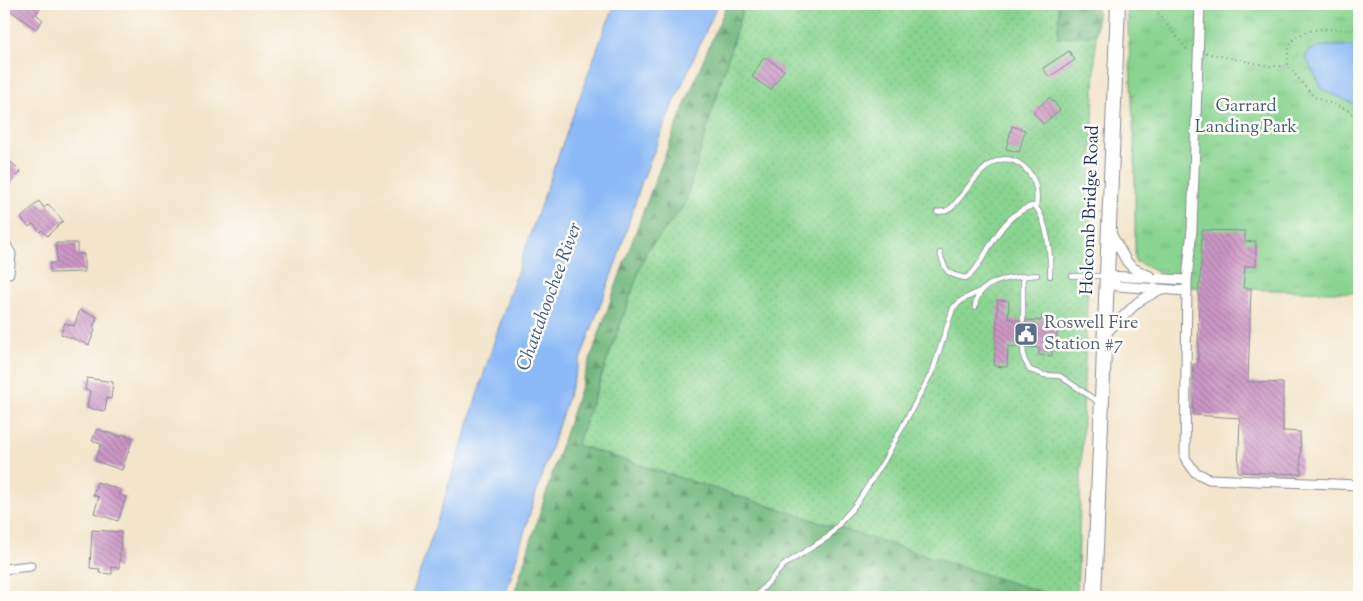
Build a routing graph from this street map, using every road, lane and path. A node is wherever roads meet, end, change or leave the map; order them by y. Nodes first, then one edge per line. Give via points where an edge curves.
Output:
1 (1118, 4) edge
2 (1200, 4) edge
3 (1158, 13) dead end
4 (1359, 31) edge
5 (1198, 52) junction
6 (1288, 66) junction
7 (1359, 119) edge
8 (1036, 207) junction
9 (937, 212) dead end
10 (1109, 229) junction
11 (4, 241) edge
12 (940, 253) dead end
13 (10, 273) dead end
14 (1037, 275) dead end
15 (1023, 276) junction
16 (1050, 276) dead end
17 (1072, 276) dead end
18 (1108, 276) junction
19 (1155, 279) junction
20 (1187, 280) junction
21 (984, 289) junction
22 (1160, 289) junction
23 (1187, 291) junction
24 (975, 307) dead end
25 (1023, 320) dead end
26 (1105, 334) junction
27 (1023, 347) dead end
28 (1103, 405) junction
29 (1359, 484) edge
30 (30, 566) dead end
31 (4, 569) edge
32 (755, 597) edge
33 (1094, 597) edge

1 - 10 main road, Holcomb Bridge Road
2 - 5 street
3 - 5 path via 1189,52
4 - 6 path via 1330,28 1305,32 1289,48
5 - 6 path via 1269,66
5 - 20 street via 1192,229
6 - 7 path via 1314,96
8 - 9 lane via 1038,195 1032,177 1021,165 1006,159 997,160 985,168 951,208
8 - 12 lane via 1016,213 974,273 966,278 950,276
8 - 16 lane via 1048,242
10 - 18 main road, Holcomb Bridge Road
10 - 19 street via 1127,262
11 - 13 street via 11,254
14 - 15 lane
15 - 21 lane via 999,280
15 - 25 lane
17 - 18 lane
18 - 19 street
18 - 22 street via 1117,286
18 - 26 main road, Holcomb Bridge Road
19 - 20 street
20 - 23 street
21 - 24 lane via 978,295
21 - 32 lane via 953,308 933,370 884,461 857,503 828,536 784,565
22 - 23 street
22 - 26 street via 1138,302
23 - 29 street via 1185,458 1195,472 1209,479
26 - 28 main road, Holcomb Bridge Road
27 - 28 lane via 1030,370 1060,376
28 - 33 main road, Holcomb Bridge Road
30 - 31 street

